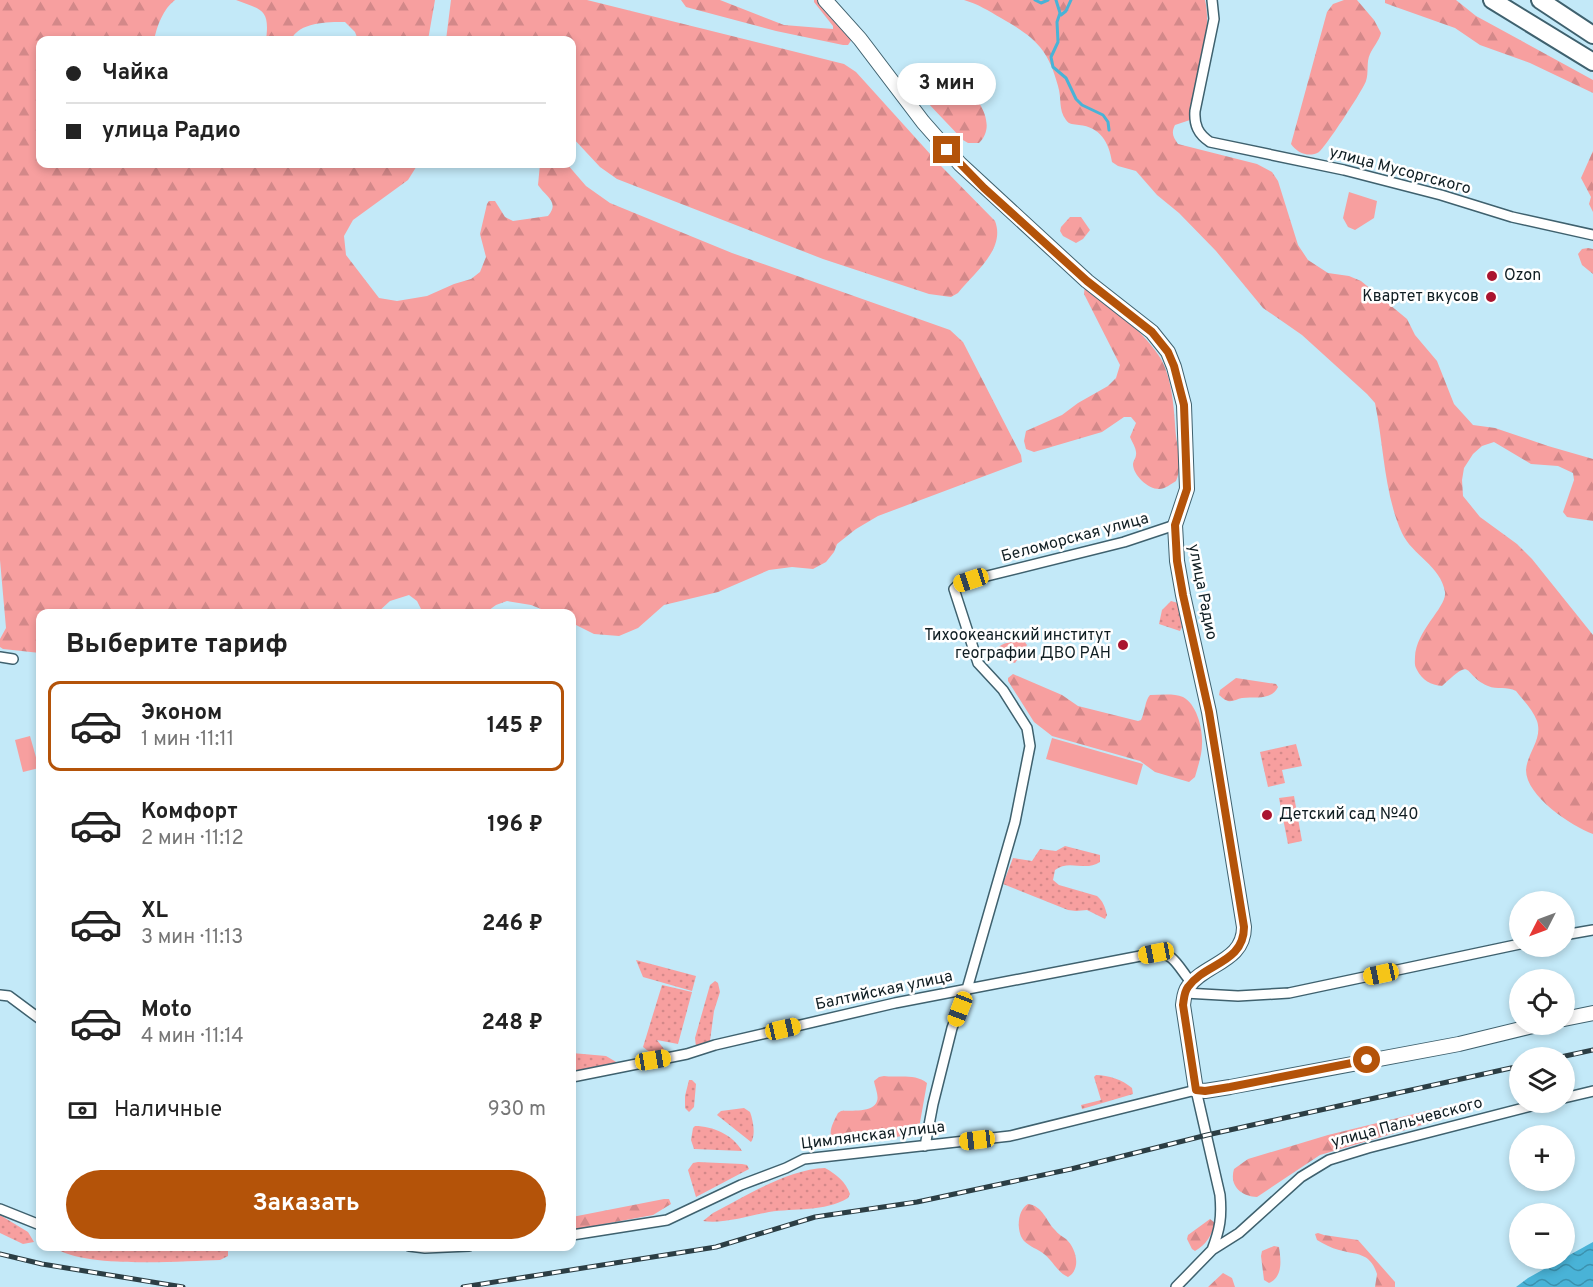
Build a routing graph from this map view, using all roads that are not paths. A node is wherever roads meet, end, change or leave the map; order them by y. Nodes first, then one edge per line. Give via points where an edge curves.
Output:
1 (825, 0) edge
2 (1212, 0) edge
3 (1492, 0) edge
4 (1540, 0) edge
5 (1593, 34) edge
6 (1593, 62) edge
7 (1593, 235) edge
8 (1175, 525) junction
9 (0, 657) edge
10 (12, 659) dead end
11 (1593, 930) edge
12 (1575, 933) edge
13 (1509, 946) edge
14 (1188, 988) junction
15 (967, 989) junction
16 (0, 995) edge
17 (1593, 1013) edge
18 (36, 1016) edge
19 (1575, 1017) edge
20 (1509, 1032) edge
21 (576, 1076) edge
22 (1196, 1090) junction
23 (1593, 1091) edge
24 (1575, 1095) edge
25 (1509, 1112) edge
26 (925, 1146) junction
27 (0, 1209) edge
28 (36, 1224) edge
29 (576, 1234) edge
30 (1212, 1250) junction
31 (1176, 1287) edge

1 - 8 main road, улица Радио via 960,164 1087,281 1152,332 1168,352 1181,390 1186,453 1187,489
2 - 7 street, улица Мусоргского via 1214,19 1195,111 1195,125 1210,142 1344,170 1512,217
3 - 6 highway
4 - 5 highway
8 - 14 main road, улица Радио via 1177,561 1209,712 1244,927 1244,940 1238,949
8 - 15 street, Беломорская улица via 956,587 954,594 978,663 1003,690 1027,728 1030,746 1015,822
9 - 10 street
11 - 12 street
13 - 14 street via 1288,993 1238,996
14 - 15 street, Балтийская улица via 1175,960 1162,952
14 - 22 main road via 1183,1005
15 - 21 street, Балтийская улица
15 - 26 street via 952,1028
16 - 18 street via 9,996
17 - 19 main road
20 - 22 main road via 1230,1087
22 - 26 street, Цимлянская улица via 1010,1136
22 - 30 street via 1220,1195 1221,1227
23 - 24 street
25 - 30 street, улица Пальчевского via 1329,1160 1301,1177 1239,1233
26 - 29 street, Цимлянская улица via 804,1159 667,1220
27 - 28 street
30 - 31 street, улица Пальчевского

